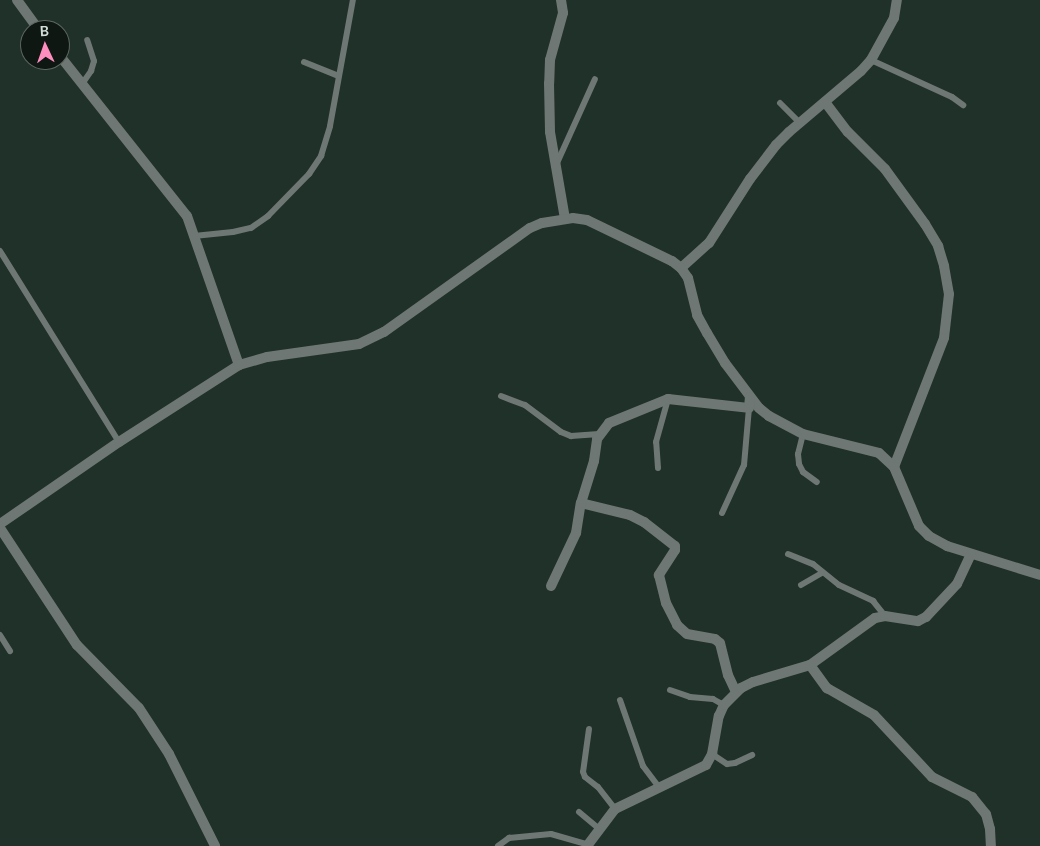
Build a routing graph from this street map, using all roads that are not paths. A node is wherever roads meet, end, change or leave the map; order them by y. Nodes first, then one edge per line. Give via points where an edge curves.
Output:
1 (18, 0) edge
2 (353, 0) edge
3 (561, 0) edge
4 (897, 0) edge
5 (32, 20) edge
6 (87, 40) dead end
7 (871, 60) junction
8 (304, 62) dead end
9 (70, 69) edge
10 (338, 76) junction
11 (595, 78) dead end
12 (82, 84) junction
13 (825, 102) junction
14 (780, 103) dead end
15 (963, 105) dead end
16 (800, 123) junction
17 (555, 167) junction
18 (565, 219) junction
19 (194, 236) junction
20 (0, 251) edge
21 (681, 268) junction
22 (239, 365) junction
23 (501, 396) dead end
24 (750, 397) junction
25 (668, 399) junction
26 (749, 408) junction
27 (599, 434) junction
28 (803, 434) junction
29 (119, 442) junction
30 (894, 467) junction
31 (658, 468) dead end
32 (817, 482) dead end
33 (581, 503) junction
34 (722, 513) dead end
35 (0, 524) edge
36 (0, 528) edge
37 (788, 554) dead end
38 (971, 554) junction
39 (822, 573) junction
40 (1040, 575) edge
41 (801, 585) dead end
42 (551, 586) dead end
43 (885, 616) junction
44 (0, 635) edge
45 (10, 651) dead end
46 (810, 665) junction
47 (670, 690) dead end
48 (736, 692) junction
49 (620, 700) dead end
50 (724, 705) junction
51 (589, 729) dead end
52 (712, 754) junction
53 (752, 755) dead end
54 (659, 787) junction
55 (614, 808) junction
56 (579, 812) dead end
57 (598, 828) junction
58 (587, 845) edge
59 (215, 846) edge
60 (498, 846) edge
61 (991, 846) edge

1 - 5 street
2 - 10 lane
3 - 17 street via 563,13 550,60 549,83
4 - 7 street via 894,18
6 - 12 lane via 94,61
7 - 13 street
7 - 15 lane
8 - 10 lane
9 - 12 street
10 - 19 lane via 330,126 321,156 309,174 268,216 251,228
11 - 17 lane
12 - 19 street via 182,210
13 - 16 street
13 - 30 street via 909,201 938,246 944,266 949,294 944,338
14 - 16 lane
16 - 21 street via 776,145 750,179 709,242
17 - 18 street
18 - 21 street via 587,220
18 - 22 street via 530,228 384,332 359,344 267,357
19 - 22 street
20 - 29 lane
21 - 24 street via 688,278 697,315 706,333
22 - 29 street
23 - 27 lane via 525,405 571,436
24 - 26 street
24 - 28 street via 768,416
25 - 26 street
25 - 27 street via 609,423
25 - 31 lane via 656,442
26 - 34 lane via 744,464
27 - 33 street
28 - 30 street via 870,448 887,458
28 - 32 lane via 799,464 803,472
29 - 35 street
30 - 38 street via 919,526 947,546
33 - 42 street via 576,534
33 - 48 street via 630,514 675,546 659,575 666,603 677,625 686,634 715,639 720,643
36 - 59 street via 77,645 139,708 169,754
37 - 39 lane via 813,564
38 - 40 street
38 - 43 street via 957,584 926,617 918,621
39 - 41 lane
39 - 43 lane via 873,601
43 - 46 street via 868,622
44 - 45 lane
46 - 48 street via 753,682
46 - 61 street via 827,688 874,715 932,777 972,796 986,814
47 - 50 lane via 690,697 713,698
48 - 50 street
49 - 54 lane via 640,759
50 - 52 street via 716,725
51 - 55 lane via 583,772
52 - 53 lane via 727,764
52 - 54 street via 706,765
54 - 55 street
55 - 57 street
56 - 57 lane
57 - 58 street
58 - 60 lane via 551,834 509,838

